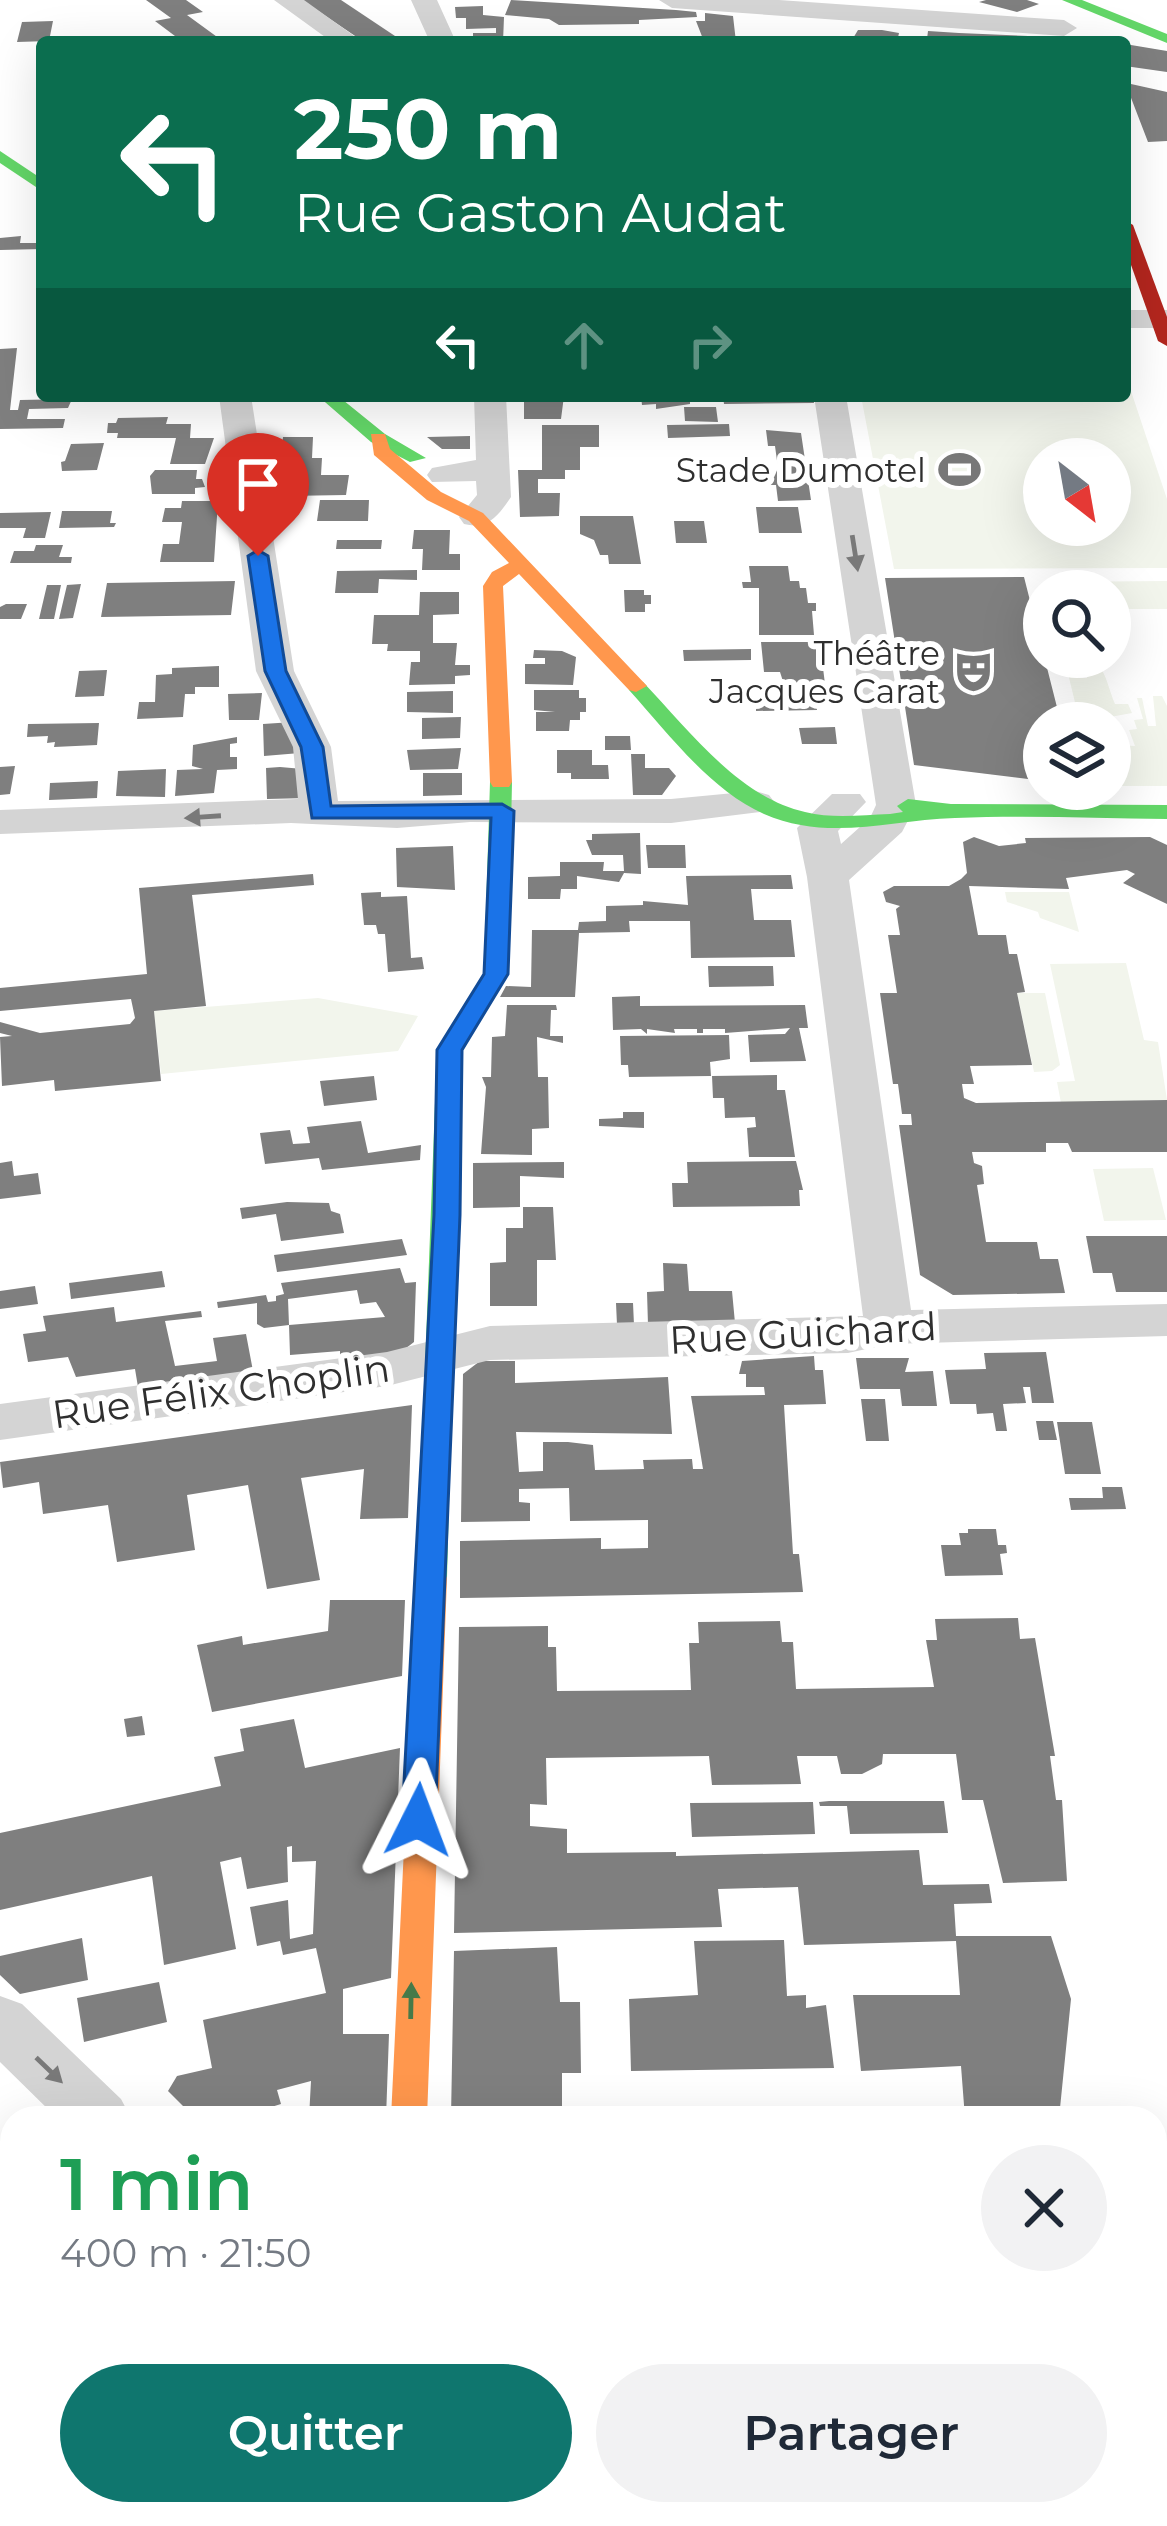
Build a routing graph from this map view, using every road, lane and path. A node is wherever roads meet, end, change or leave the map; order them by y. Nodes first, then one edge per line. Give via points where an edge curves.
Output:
1 (287, 0) edge
2 (424, 0) edge
3 (672, 0) edge
4 (1092, 15) edge
5 (340, 36) edge
6 (440, 36) edge
7 (1167, 38) edge
8 (0, 156) edge
9 (36, 182) edge
10 (1131, 241) edge
11 (1131, 320) edge
12 (1164, 326) edge
13 (236, 402) edge
14 (334, 402) edge
15 (490, 402) edge
16 (831, 402) edge
17 (378, 438) junction
18 (494, 468) junction
19 (444, 475) junction
20 (472, 513) junction
21 (524, 564) junction
22 (564, 606) junction
23 (494, 617) junction
24 (735, 768) junction
25 (754, 803) junction
26 (502, 811) junction
27 (671, 811) junction
28 (823, 812) junction
29 (1167, 812) edge
30 (320, 813) junction
31 (892, 814) junction
32 (0, 822) edge
33 (828, 877) junction
34 (1167, 1320) edge
35 (890, 1327) junction
36 (441, 1355) junction
37 (0, 1422) edge
38 (0, 2021) edge
39 (87, 2106) edge
40 (410, 2106) edge

1 - 5 street
2 - 6 street
3 - 4 street via 769,18
4 - 7 street
8 - 9 street
10 - 12 street
11 - 12 street
13 - 30 street via 275,671 312,747
14 - 17 street
15 - 18 street
16 -> 31 street
17 - 19 street
17 - 20 street via 381,451 434,496
18 - 19 street
18 - 20 street via 494,497
19 - 20 street
20 - 21 street
21 - 22 street
21 - 23 street via 499,576
22 - 23 street
22 - 24 street via 662,713
23 - 26 street
24 - 25 street
24 - 27 street
25 - 27 street
25 - 28 street
25 - 28 street
26 - 27 street
26 - 30 street
26 - 36 street via 496,974 449,1050
27 - 28 street
28 - 31 street
28 - 31 street
28 - 33 street
29 - 31 street
30 -> 32 street
31 - 33 street
33 - 35 street
34 - 35 street, Rue Guichard
35 - 36 street, Rue Guichard via 848,1336 490,1343
36 - 37 street, Rue Félix Choplin
40 -> 36 street
38 -> 39 street

